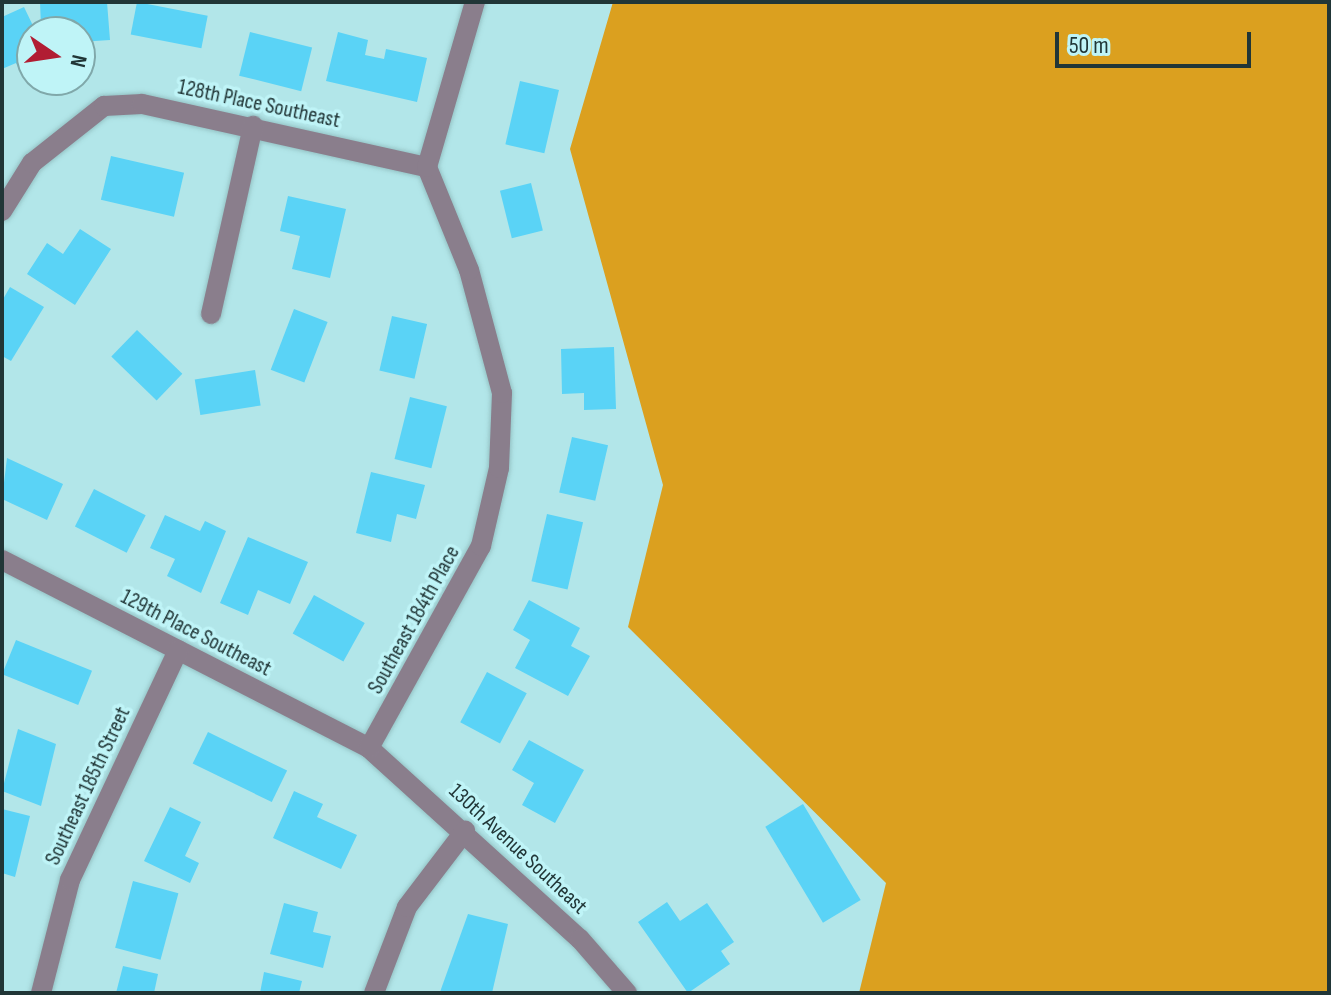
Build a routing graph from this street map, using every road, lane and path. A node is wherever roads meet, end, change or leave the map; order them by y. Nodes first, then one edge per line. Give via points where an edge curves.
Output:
1 (475, 2) edge
2 (253, 126) junction
3 (427, 167) junction
4 (2, 211) edge
5 (211, 314) dead end
6 (2, 560) edge
7 (178, 650) junction
8 (369, 748) junction
9 (465, 831) junction
10 (41, 993) edge
11 (374, 993) edge
12 (627, 993) edge

1 - 3 street
2 - 3 street, 128th Place Southeast
2 - 4 street, 128th Place Southeast via 142,104 104,106 81,118 32,163
2 - 5 street
3 - 8 street, Southeast 184th Place via 469,270 502,393 499,468 481,546
6 - 7 street, 129th Place Southeast
7 - 8 street, 129th Place Southeast
7 - 10 street, Southeast 185th Street via 70,880
8 - 9 street, 130th Avenue Southeast
9 - 11 street via 407,907
9 - 12 street, 130th Avenue Southeast

